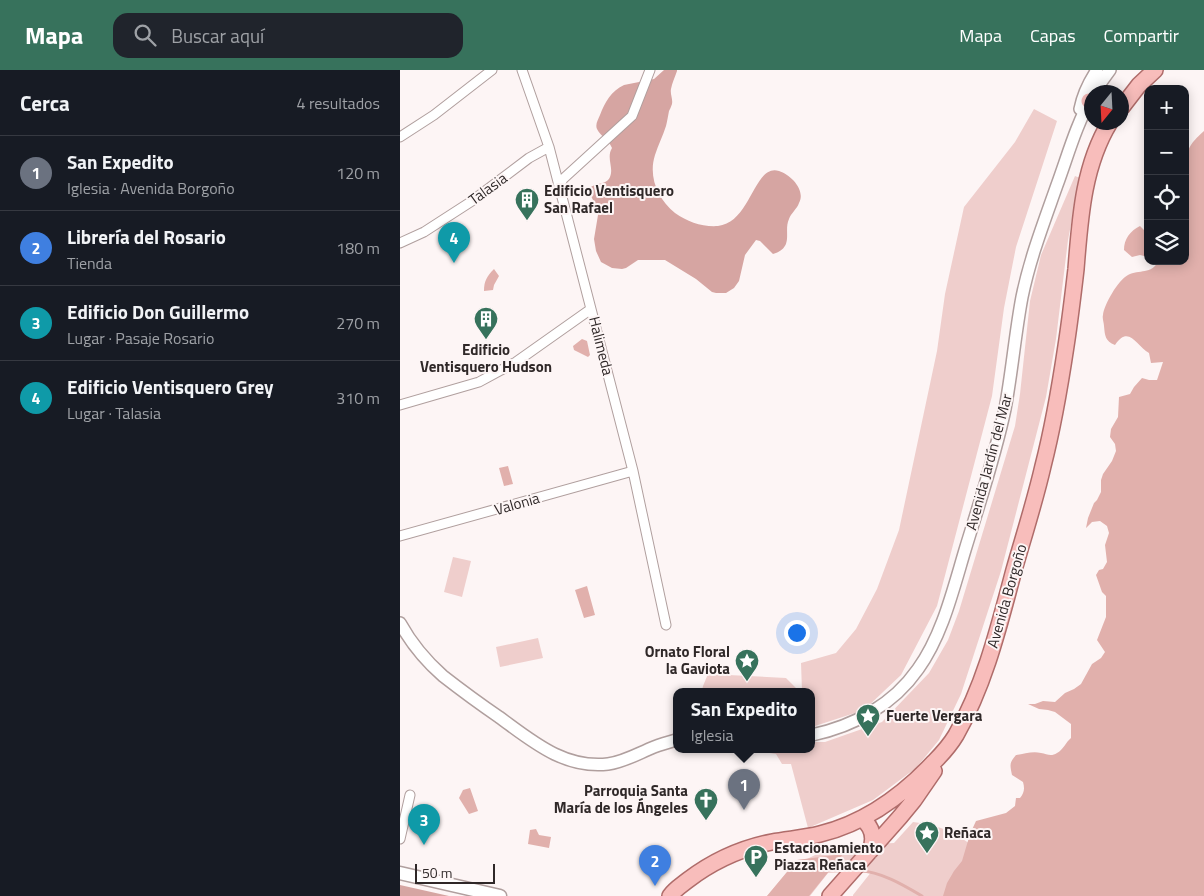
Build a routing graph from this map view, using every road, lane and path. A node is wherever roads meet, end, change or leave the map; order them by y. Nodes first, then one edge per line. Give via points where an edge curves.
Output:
1 (492, 70) edge
2 (522, 70) edge
3 (650, 70) edge
4 (1097, 70) edge
5 (1110, 70) edge
6 (1155, 70) edge
7 (1100, 85) edge
8 (1129, 98) edge
9 (1084, 113) edge
10 (1077, 127) junction
11 (1106, 130) edge
12 (400, 137) edge
13 (549, 147) junction
14 (559, 186) junction
15 (400, 244) edge
16 (592, 309) junction
17 (400, 405) edge
18 (633, 471) junction
19 (400, 536) edge
20 (400, 623) edge
21 (666, 625) dead end
22 (815, 734) edge
23 (954, 738) junction
24 (673, 741) edge
25 (410, 796) dead end
26 (862, 819) junction
27 (400, 839) edge
28 (870, 851) junction
29 (400, 873) edge
30 (833, 893) edge
31 (670, 894) edge
32 (500, 896) edge

1 - 12 street
2 - 13 street, Halimeda
3 - 14 street via 632,116
4 - 10 street, Avenida Jardín del Mar via 1082,98
5 - 7 street, Avenida Jardín del Mar
6 - 8 main road
9 - 10 street, Avenida Jardín del Mar
10 - 22 street, Avenida Jardín del Mar via 1029,267 996,444 955,584 934,641 918,670 884,704 856,721
11 - 23 main road, Avenida Borgoño via 1093,160 1080,214 1066,348 1043,467 995,640
13 - 14 street, Halimeda
13 - 15 street, Talasia via 472,201
14 - 16 street, Halimeda
16 - 17 street via 516,362 479,382
16 - 18 street, Halimeda
18 - 19 street, Valonia
18 - 21 street, Halimeda
20 - 24 street via 420,653 443,676 560,758 590,765 610,764
23 - 26 main road, Avenida Borgoño via 911,785
23 - 28 main road via 914,800
25 - 27 street
26 - 28 main road via 872,833
26 - 31 main road, Avenida Borgoño via 819,835 744,850 711,864
28 - 30 main road
29 - 32 main road

